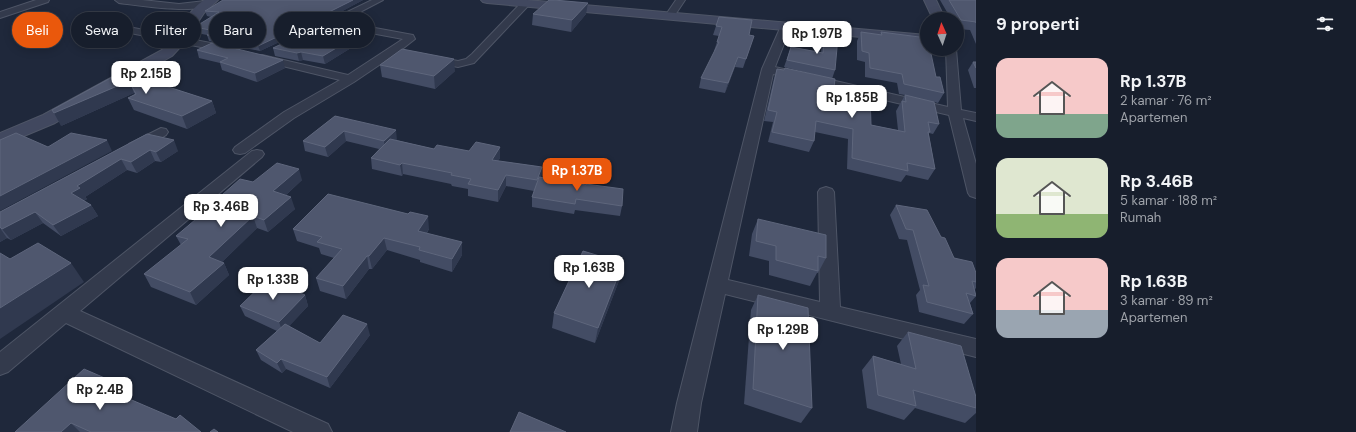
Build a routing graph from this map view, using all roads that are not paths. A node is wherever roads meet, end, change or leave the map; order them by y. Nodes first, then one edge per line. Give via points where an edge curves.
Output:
1 (46, 0) edge
2 (119, 0) edge
3 (379, 0) edge
4 (488, 0) edge
5 (681, 0) edge
6 (930, 0) edge
7 (208, 2) edge
8 (525, 4) junction
9 (0, 5) edge
10 (16, 10) junction
11 (200, 12) edge
12 (354, 12) edge
13 (936, 12) edge
14 (0, 15) edge
15 (670, 16) junction
16 (786, 26) junction
17 (375, 32) edge
18 (920, 38) edge
19 (201, 44) edge
20 (172, 48) edge
21 (275, 51) edge
22 (392, 51) junction
23 (252, 55) junction
24 (951, 56) edge
25 (768, 69) junction
26 (350, 79) junction
27 (955, 113) junction
28 (976, 117) edge
29 (161, 132) dead end
30 (0, 140) edge
31 (121, 154) edge
32 (826, 192) dead end
33 (976, 193) edge
34 (718, 285) junction
35 (64, 313) junction
36 (830, 313) junction
37 (976, 348) edge
38 (0, 365) edge
39 (319, 432) edge
40 (684, 432) edge

1 - 10 street
2 - 7 street via 179,7
3 - 12 street
4 - 8 street
5 - 15 street
6 - 13 street
7 - 11 street
8 - 15 street
8 - 22 street via 476,56 463,64
9 - 10 street
10 - 14 street
15 - 16 street
16 - 18 street
16 - 25 street
17 - 22 street via 410,39
19 - 23 street
20 - 30 street via 167,53 49,119
21 - 23 street
22 - 26 street
23 - 26 street
24 - 27 street
25 - 27 street
25 - 34 street
26 - 35 street via 289,115
27 - 28 street
27 - 33 street
29 - 31 street
32 - 36 street
34 - 36 street
34 - 40 street
35 - 38 street
35 - 39 street
36 - 37 street

